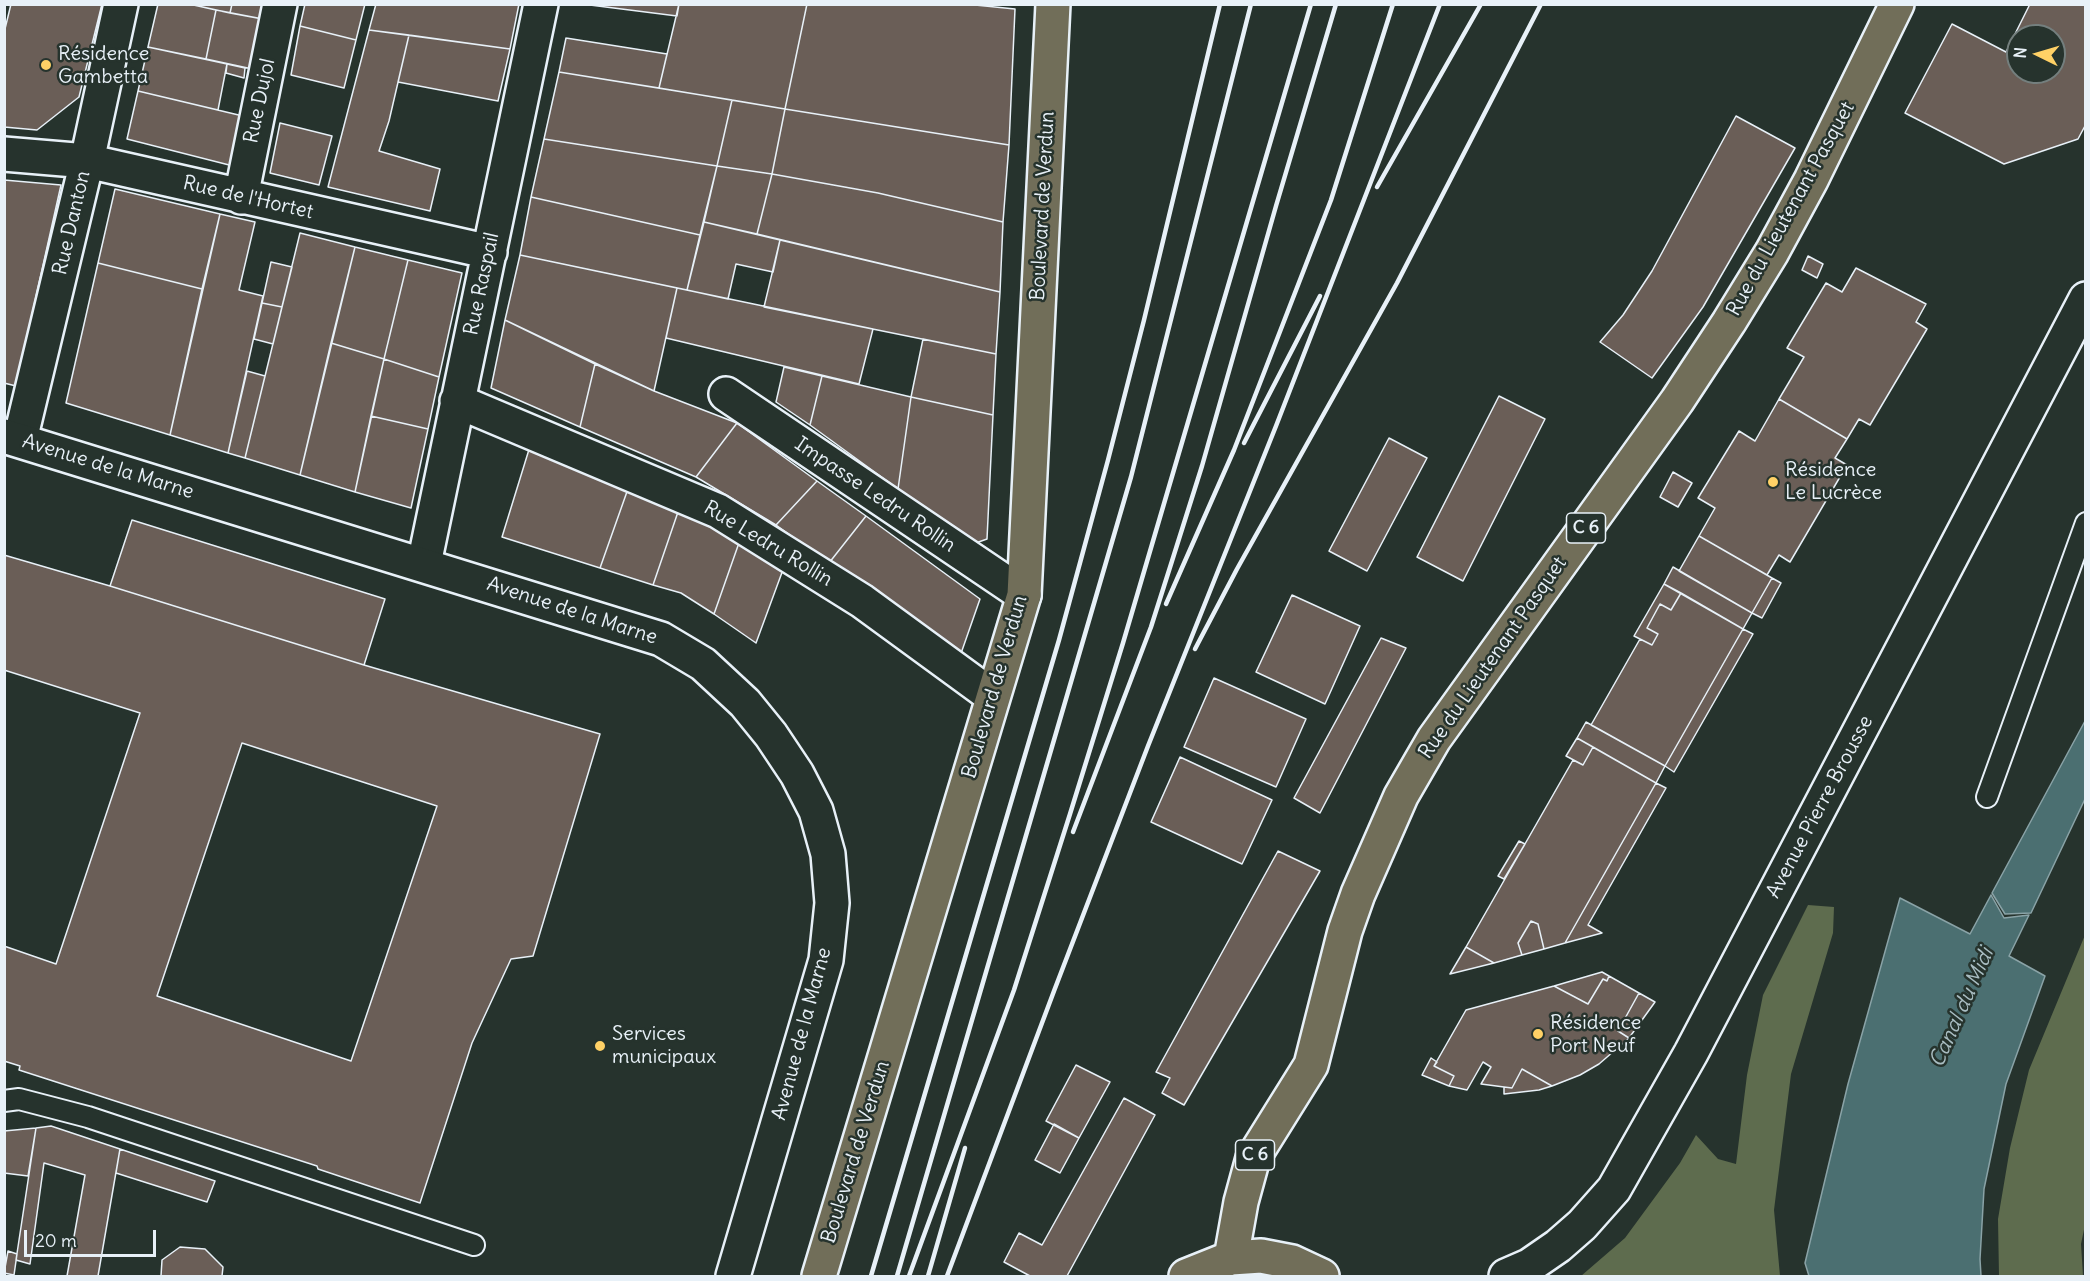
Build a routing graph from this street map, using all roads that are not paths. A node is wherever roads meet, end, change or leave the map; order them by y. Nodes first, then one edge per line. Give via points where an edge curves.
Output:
1 (122, 4) edge
2 (280, 4) edge
3 (541, 4) edge
4 (1053, 4) edge
5 (1897, 4) edge
6 (4, 154) edge
7 (87, 161) junction
8 (241, 197) junction
9 (490, 252) junction
10 (2085, 298) edge
11 (726, 394) dead end
12 (457, 401) junction
13 (12, 438) edge
14 (2085, 523) edge
15 (424, 564) junction
16 (1024, 595) junction
17 (992, 696) junction
18 (1987, 797) dead end
19 (4, 1101) edge
20 (474, 1245) dead end
21 (1231, 1258) junction
22 (733, 1276) edge
23 (819, 1276) edge
24 (1186, 1276) edge
25 (1322, 1276) edge
26 (1506, 1276) edge

1 - 7 street, Rue Danton
2 - 8 street, Rue Dujol
3 - 9 street, Rue Raspail
4 - 16 main road, Boulevard de Verdun
5 - 21 main road, Rue du Lieutenant Pasquet / C 6 via 1811,180 1729,322 1677,401 1434,739 1401,796 1358,894 1311,1065 1253,1158
6 - 7 street, Rue de l'Hortet
7 - 8 street, Rue de l'Hortet
7 - 13 street, Rue Danton
8 - 9 street, Rue de l'Hortet
9 - 12 street, Rue Raspail
10 - 26 street, Avenue Pierre Brousse via 1691,1053 1614,1189 1566,1239 1529,1266
11 - 16 street, Impasse Ledru Rollin
12 - 15 street, Rue Raspail
12 - 17 street, Rue Ledru Rollin via 718,511 862,601
13 - 15 street, Avenue de la Marne
14 - 18 lane
15 - 22 street, Avenue de la Marne via 661,639 703,664 745,703 771,735 816,812 828,854 832,903 826,960
16 - 17 main road, Boulevard de Verdun
17 - 23 main road, Boulevard de Verdun
19 - 20 lane via 19,1099 88,1117
21 - 24 main road
21 - 25 main road via 1262,1256 1292,1262

